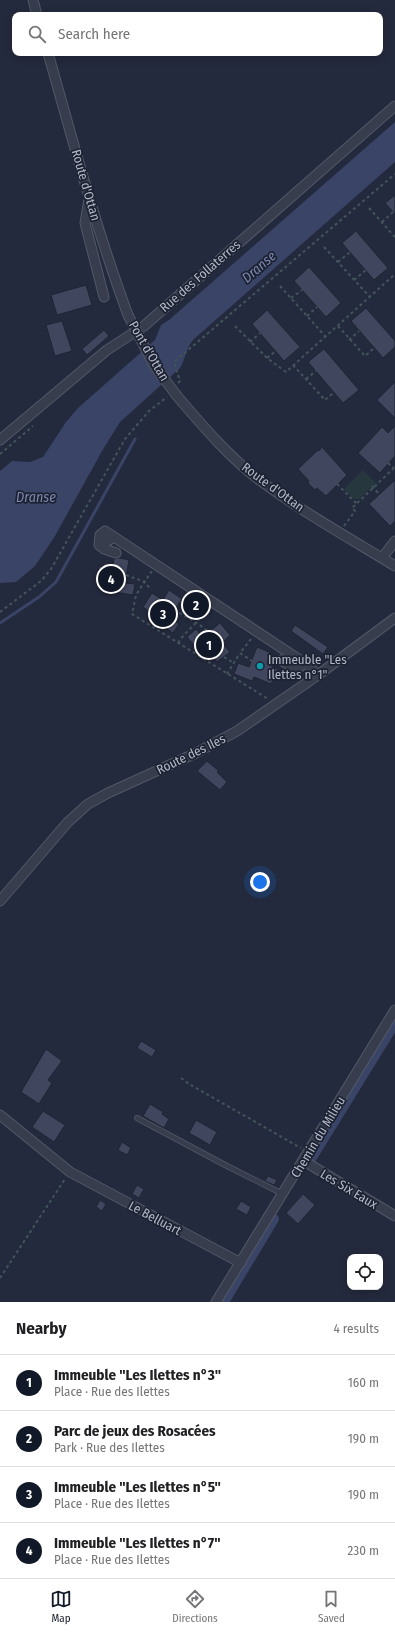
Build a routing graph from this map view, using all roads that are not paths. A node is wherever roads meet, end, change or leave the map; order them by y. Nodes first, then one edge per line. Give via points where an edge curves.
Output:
1 (33, 0) edge
2 (36, 12) edge
3 (49, 56) edge
4 (395, 106) edge
5 (89, 198) junction
6 (104, 297) dead end
7 (128, 315) joint
8 (173, 390) joint
9 (0, 440) edge
10 (395, 541) edge
11 (116, 553) dead end
12 (382, 558) junction
13 (395, 566) edge
14 (395, 618) edge
15 (281, 660) dead end
16 (303, 662) junction
17 (318, 675) junction
18 (0, 901) edge
19 (395, 1010) edge
20 (0, 1115) edge
21 (136, 1118) dead end
22 (304, 1161) junction
23 (283, 1194) junction
24 (395, 1216) edge
25 (241, 1263) junction
26 (216, 1302) edge

1 - 2 street
3 - 5 street, Route d'Ottan
4 - 9 street, Rue des Follaterres via 144,326 107,350
5 - 6 street via 85,223
5 - 7 street, Route d'Ottan
7 - 8 street, Pont d'Ottan, bridge via 144,347
8 - 12 street, Route d'Ottan via 224,449 258,478
10 - 12 street
11 - 16 street via 99,545 100,535 105,532 106,542 114,537
12 - 13 street, Route d'Ottan
14 - 17 street, Route des Iles
15 - 16 street via 295,669
16 - 17 street
17 - 18 street, Route des Iles via 232,734 88,804 68,822
19 - 22 street, Chemin du Milieu
20 - 25 street, Le Belluart via 70,1172
21 - 23 lane
22 - 23 street, Chemin du Milieu
22 - 24 street, Les Six Eaux
23 - 25 street, Chemin du Milieu
25 - 26 street, Chemin du Milieu

